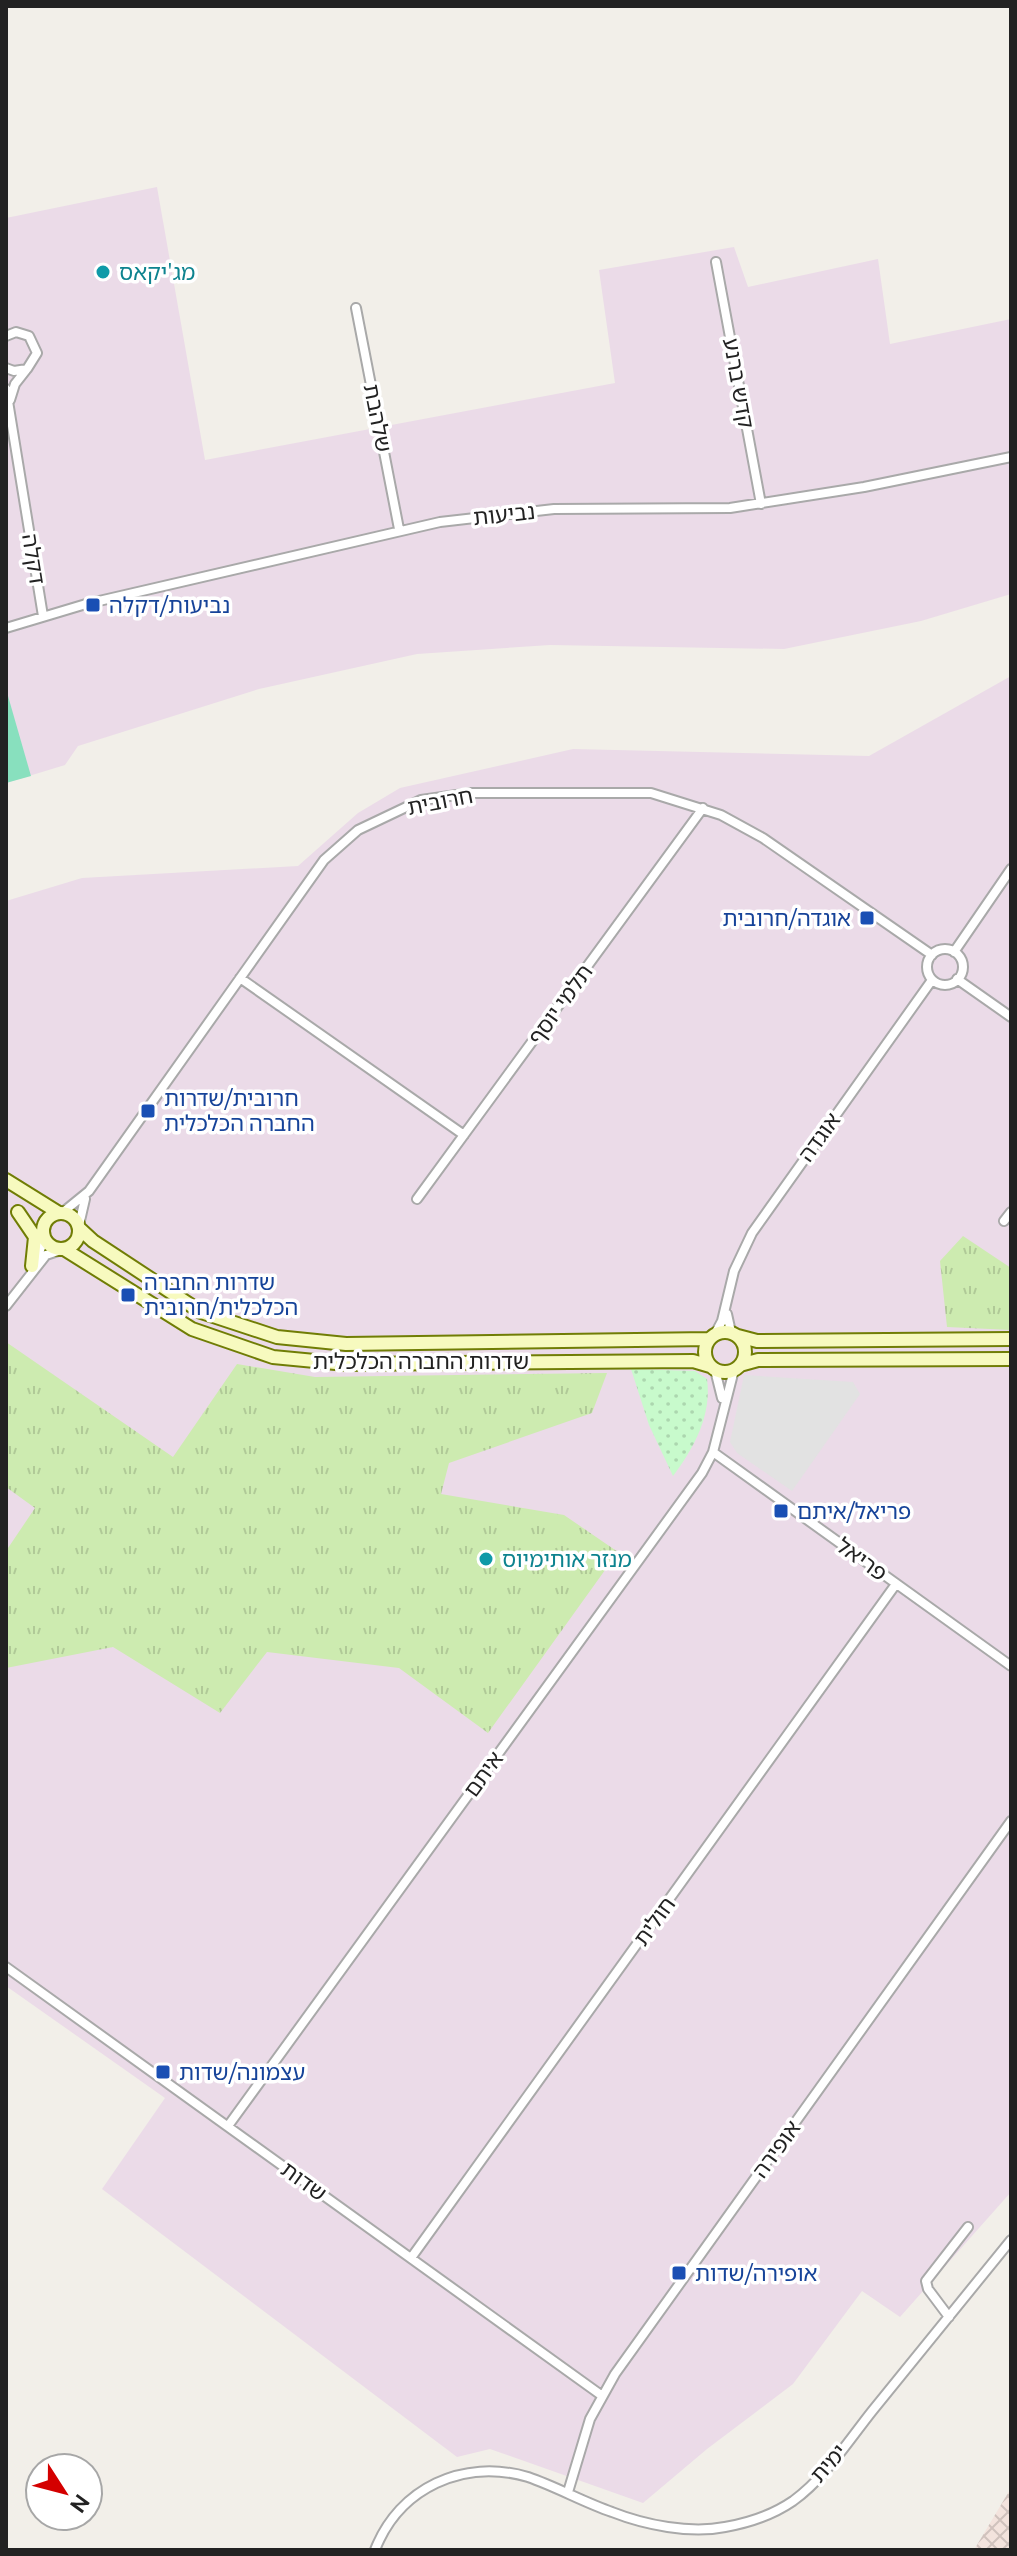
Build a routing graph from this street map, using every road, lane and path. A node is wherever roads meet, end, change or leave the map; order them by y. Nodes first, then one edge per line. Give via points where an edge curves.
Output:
1 (716, 262) dead end
2 (356, 308) dead end
3 (6, 336) edge
4 (6, 368) edge
5 (27, 369) junction
6 (6, 389) edge
7 (9, 409) junction
8 (1011, 457) edge
9 (761, 504) junction
10 (399, 529) junction
11 (43, 616) junction
12 (6, 628) edge
13 (703, 808) junction
14 (1011, 869) edge
15 (954, 952) junction
16 (932, 955) junction
17 (240, 978) junction
18 (957, 979) junction
19 (932, 980) junction
20 (1011, 1017) edge
21 (464, 1135) junction
22 (6, 1180) edge
23 (89, 1191) junction
24 (417, 1199) dead end
25 (6, 1204) edge
26 (18, 1212) junction
27 (1011, 1212) edge
28 (61, 1213) junction
29 (1004, 1221) dead end
30 (79, 1227) junction
31 (44, 1236) junction
32 (62, 1250) junction
33 (30, 1272) junction
34 (6, 1306) edge
35 (727, 1306) junction
36 (734, 1334) junction
37 (712, 1336) junction
38 (1011, 1339) edge
39 (1011, 1359) edge
40 (737, 1367) junction
41 (712, 1368) junction
42 (722, 1414) junction
43 (713, 1452) junction
44 (896, 1584) junction
45 (1011, 1666) edge
46 (1011, 1821) edge
47 (6, 1967) edge
48 (228, 2126) junction
49 (968, 2227) dead end
50 (1011, 2240) edge
51 (411, 2258) junction
52 (949, 2317) junction
53 (601, 2395) junction
54 (568, 2492) junction
55 (375, 2550) edge

1 - 9 street, קדש ברנע
2 - 10 street, שלהבת
3 - 5 street via 23,333 33,341 37,353
4 - 5 street
5 - 7 street via 15,384
6 - 7 street, דקלה
7 - 11 street, דקלה
8 - 9 street, נביעות
9 - 10 street, נביעות via 526,511
10 - 11 street, נביעות
11 - 12 street, נביעות
13 - 16 street, חרובית via 763,838
13 - 17 street, חרובית via 668,796 626,791 471,793 397,808 358,830 324,860
13 - 21 street, תלמי יוסף
14 - 15 street
15 - 16 street
15 - 18 street via 962,965
16 - 19 street via 927,965
17 - 21 street
17 - 23 street, חרובית
18 - 19 street via 942,985
18 - 20 street
19 - 35 street, אוגדה via 752,1233 734,1271
21 - 24 street, תלמי יוסף
22 - 28 main road
23 - 28 street, חרובית
23 - 30 street, חרובית
25 - 26 main road
26 - 31 main road
26 - 33 main road via 35,1237
27 - 29 street
28 - 30 main road via 73,1217
28 - 31 main road via 45,1223
30 - 32 main road via 74,1244
30 - 37 main road, שדרות החברה הכלכלית via 184,1303 240,1328 277,1337 346,1344
31 - 32 main road
31 - 33 street
32 - 33 street via 46,1255
32 - 41 main road, שדרות החברה הכלכלית via 174,1320 273,1357 346,1364 693,1361
33 - 34 street
35 - 36 street, אוגדה
35 - 37 street, אוגדה
36 - 37 main road
36 - 38 main road via 757,1341
36 - 40 main road via 745,1353
37 - 41 main road via 705,1349
39 - 40 main road via 758,1360
40 - 41 main road
40 - 42 street, איתם
41 - 42 street, איתם via 721,1384
42 - 43 street, איתם
43 - 44 street, פריאל
43 - 48 street, איתם
44 - 45 street, פריאל
44 - 51 street, חולית
46 - 53 street, אופירה
47 - 48 street, שדות
48 - 51 street, שדות
49 - 52 street via 926,2281
50 - 52 street, ימית
51 - 53 street, שדות
52 - 54 street, ימית via 811,2484 769,2514 724,2528 693,2528 613,2513
53 - 54 street, אופירה
54 - 55 street, ימית via 524,2476 484,2471 457,2475 429,2484 407,2499 392,2515

